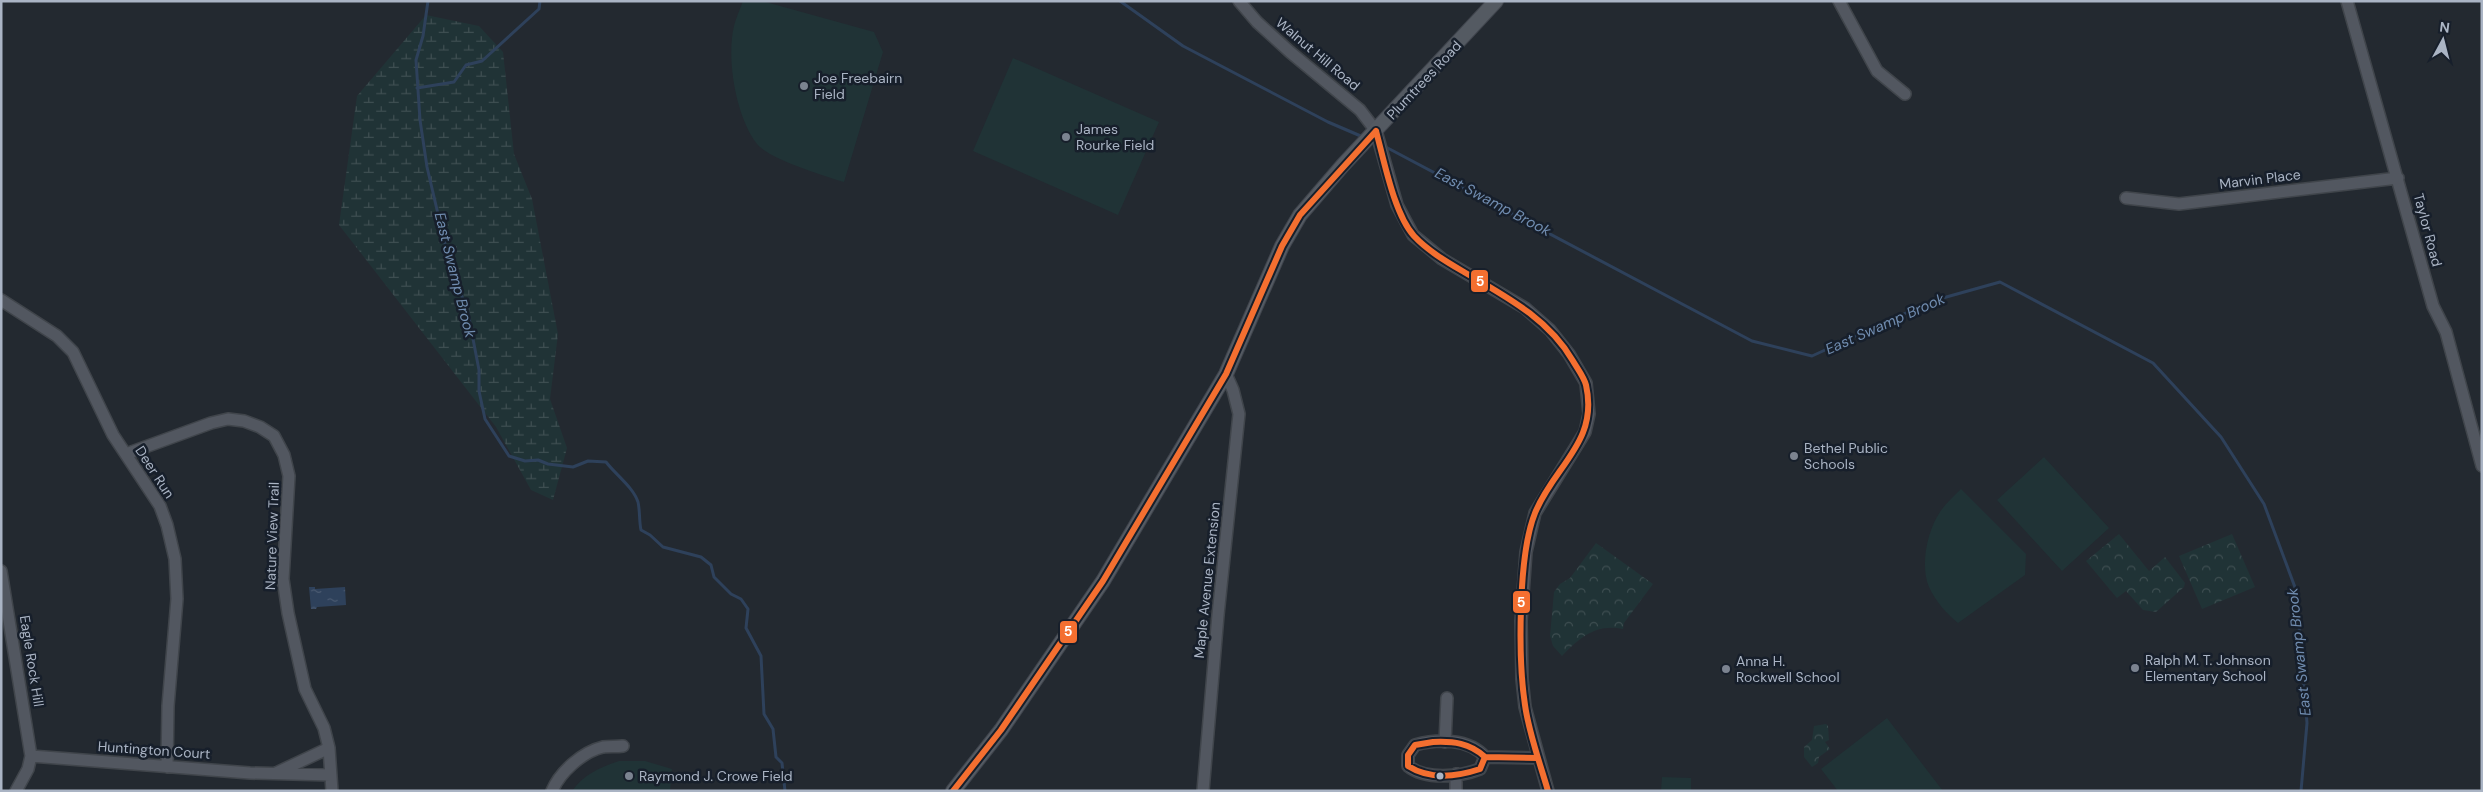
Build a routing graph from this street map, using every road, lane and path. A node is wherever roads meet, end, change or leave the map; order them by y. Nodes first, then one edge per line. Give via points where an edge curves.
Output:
1 (1239, 1) edge
2 (1496, 1) edge
3 (1839, 1) edge
4 (2348, 1) edge
5 (1905, 94) dead end
6 (1376, 133) junction
7 (2398, 178) junction
8 (2126, 198) dead end
9 (1, 300) edge
10 (1226, 374) junction
11 (126, 454) junction
12 (2482, 466) edge
13 (1, 571) edge
14 (1448, 698) dead end
15 (1445, 742) junction
16 (623, 746) dead end
17 (329, 748) junction
18 (31, 756) junction
19 (1485, 757) junction
20 (1537, 758) junction
21 (167, 766) junction
22 (274, 774) junction
23 (1456, 774) junction
24 (331, 775) junction
25 (16, 791) edge
26 (332, 791) edge
27 (552, 791) edge
28 (953, 791) edge
29 (1203, 791) edge
30 (1456, 791) edge
31 (1548, 791) edge

1 - 6 street, Walnut Hill Road via 1290,52 1360,110
2 - 6 main road, Plumtrees Road
3 - 5 street via 1877,71
4 - 7 street, Taylor Road
6 - 10 main road, Plumtrees Road via 1309,204 1289,234
6 - 20 street via 1397,204 1413,235 1442,259 1524,308 1550,330 1586,383 1589,414 1585,432 1535,513 1526,552 1521,621 1522,679
7 - 8 street, Marvin Place via 2179,204
7 - 12 street, Taylor Road via 2432,306 2446,332
9 - 11 street, Deer Run via 66,343
10 - 28 main road, Plumtrees Road via 1104,581 1001,730
10 - 29 street, Maple Avenue Extension via 1239,414
11 - 17 street, Nature View Trail via 228,419 244,421 274,436 284,455 289,476 283,578 288,613 305,688 324,728
11 - 21 street, Deer Run via 160,506 175,559 177,599 168,706
13 - 18 street, Eagle Rock Hill
14 - 15 street
15 - 19 street via 1464,742
15 - 23 street via 1415,745 1408,755 1408,766 1417,773
16 - 27 street via 591,751 563,773
17 - 22 street, Huntington Court
17 - 24 street, Nature View Trail
18 - 21 street, Huntington Court
18 - 25 street
19 - 20 street
19 - 23 street via 1480,769
20 - 31 street
21 - 22 street, Huntington Court
22 - 24 street, Huntington Court
23 - 30 street
24 - 26 street, Nature View Trail

